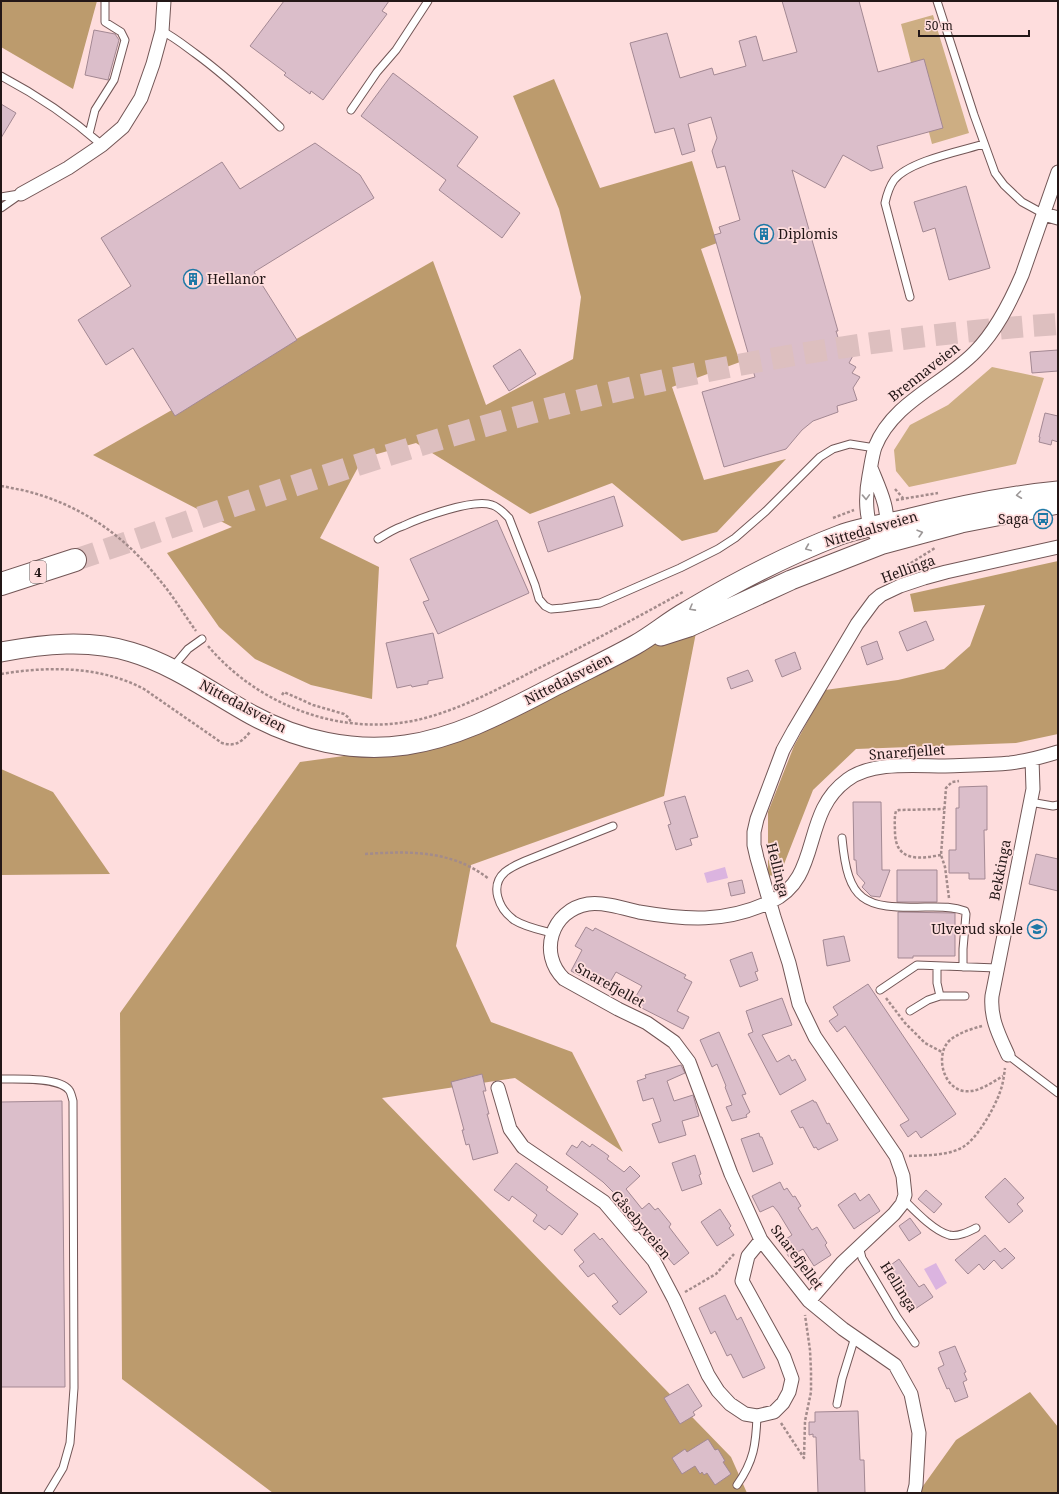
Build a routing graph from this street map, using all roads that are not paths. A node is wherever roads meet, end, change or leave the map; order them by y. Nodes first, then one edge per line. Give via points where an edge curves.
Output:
1 (105, 1) edge
2 (164, 1) edge
3 (428, 1) edge
4 (937, 1) edge
5 (162, 31) junction
6 (1, 76) edge
7 (351, 110) dead end
8 (280, 127) dead end
9 (89, 134) junction
10 (984, 144) junction
11 (102, 145) junction
12 (1058, 172) edge
13 (21, 194) junction
14 (1, 197) edge
15 (1, 208) edge
16 (1044, 214) junction
17 (1058, 218) edge
18 (910, 297) dead end
19 (875, 448) junction
20 (871, 468) junction
21 (1058, 491) edge
22 (1058, 504) edge
23 (879, 525) junction
24 (378, 539) dead end
25 (883, 544) junction
26 (1058, 547) edge
27 (75, 560) tunnel mouth
28 (1, 584) edge
29 (202, 639) road end
30 (636, 644) junction
31 (1, 652) edge
32 (172, 668) junction
33 (1058, 752) edge
34 (1032, 760) junction
35 (1030, 802) junction
36 (1058, 805) edge
37 (613, 826) dead end
38 (842, 838) dead end
39 (770, 902) junction
40 (552, 933) junction
41 (937, 966) junction
42 (963, 967) junction
43 (997, 968) junction
44 (880, 990) road end
45 (940, 996) junction
46 (965, 996) dead end
47 (910, 1011) dead end
48 (1008, 1056) joint
49 (1, 1079) edge
50 (498, 1088) dead end
51 (1058, 1093) edge
52 (904, 1200) junction
53 (976, 1228) dead end
54 (761, 1240) junction
55 (859, 1246) junction
56 (809, 1301) junction
57 (855, 1337) junction
58 (916, 1343) dead end
59 (837, 1404) dead end
60 (757, 1416) junction
61 (738, 1484) dead end
62 (48, 1493) edge
63 (914, 1493) edge

1 - 9 lane via 105,22 121,32 125,40 114,80 95,110
2 - 5 street
3 - 7 lane via 396,50
4 - 10 lane
5 - 8 lane via 238,87
5 - 11 street via 141,98 123,127
6 - 9 lane via 44,101
9 - 11 lane
10 - 16 lane via 995,173 1004,185 1022,202
10 - 18 lane via 910,168 895,179 887,192 886,203
11 - 13 street via 68,168
12 - 16 street, Brennaveien
13 - 14 lane
13 - 15 lane
16 - 17 street
16 - 19 street, Brennaveien via 1015,292 988,338 960,366 896,415 885,428
19 - 20 street, Brennaveien
19 - 24 lane via 850,444 833,449 820,457 735,538 680,568 600,603 551,609 545,606 539,598 509,518 492,504 450,509 402,526
20 -> 23 street, Brennaveien via 866,491
20 - 23 street, Brennaveien via 884,501
21 -> 23 main road, Nittedalsveien via 986,500
25 -> 22 main road, Nittedalsveien via 961,523
23 - 25 street, Brennaveien
23 -> 30 main road, Nittedalsveien via 844,534 782,560 684,612
25 - 30 main road, Nittedalsveien via 791,580 689,627
26 - 39 street, Hellinga via 946,572 905,585 881,595 865,612 783,750 757,818 754,845
27 - 28 highway, 4
29 - 32 lane
30 - 32 main road, Nittedalsveien via 510,709 466,728 425,741 389,747 338,744 290,732 254,716
31 - 32 main road, Nittedalsveien via 55,645 98,645 130,651
33 - 34 street, Snarefjellet
34 - 35 street, Bekkinga
34 - 39 street, Snarefjellet via 874,768 852,776 833,793 822,809 803,869 795,884 779,898
35 - 36 lane
35 - 43 street, Bekkinga
37 - 40 lane via 511,868 505,872 497,885 500,905 510,916 524,925
38 - 42 lane via 847,873 860,897 887,906 949,907 964,911 966,914
39 - 40 street, Snarefjellet via 728,916 696,919 667,917 601,904 578,906 560,920
39 - 52 street, Hellinga via 799,1004 816,1037 896,1156 903,1176
40 - 54 street, Snarefjellet via 550,946 553,963 564,979 647,1023 674,1042 690,1062 732,1174
41 - 42 lane
41 - 44 lane via 917,966
41 - 45 lane
42 - 43 lane
43 - 48 street, Bekkinga via 991,1003 994,1023
45 - 46 lane
45 - 47 lane
48 - 51 lane
49 - 62 lane via 46,1080 59,1083 69,1089 73,1101 74,1388 70,1443 63,1468
50 - 60 street, Gåsebyveien via 510,1129 523,1146 604,1202 654,1261 718,1391 730,1404 745,1414
52 - 53 lane via 920,1215 949,1235 958,1235
52 - 55 street via 894,1214
54 - 56 street, Snarefjellet
54 - 60 street via 748,1256 742,1281 784,1357 792,1379 790,1392 783,1403 774,1412
55 - 56 street
55 - 58 lane, Hellinga via 862,1258 897,1317
56 - 57 street, Snarefjellet
57 - 59 lane
57 - 63 street, Snarefjellet via 895,1365 912,1394 918,1433
60 - 61 lane via 753,1455

